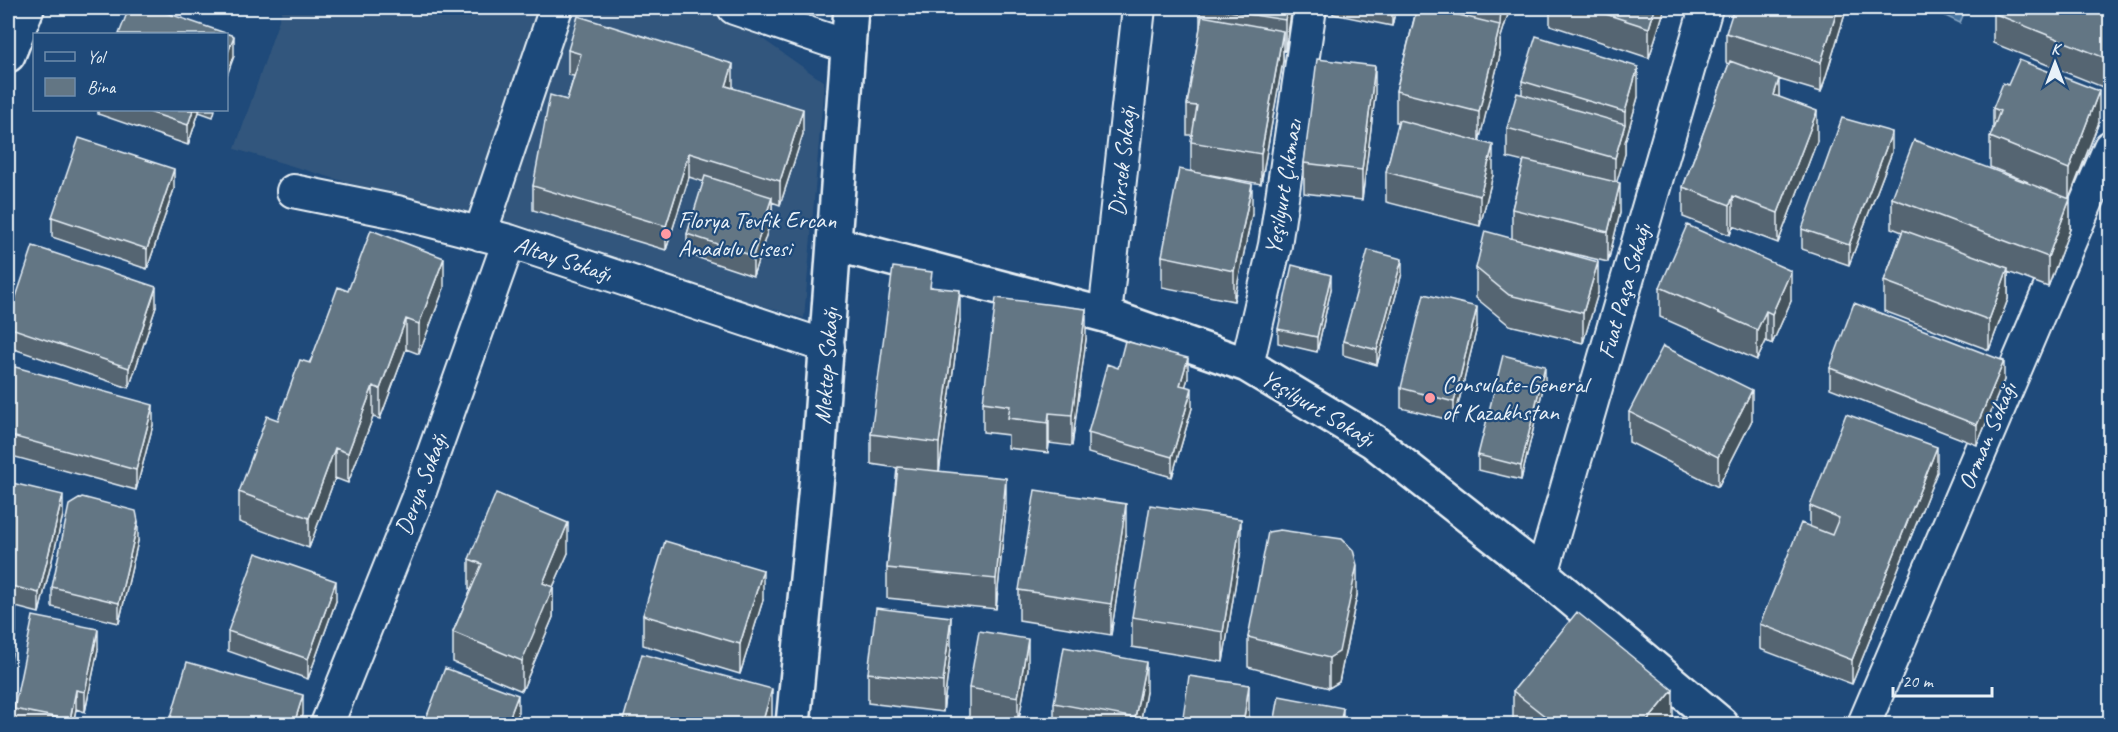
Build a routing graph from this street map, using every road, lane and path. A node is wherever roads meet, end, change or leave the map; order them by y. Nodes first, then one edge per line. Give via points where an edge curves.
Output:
1 (27, 8) edge
2 (556, 8) edge
3 (734, 8) edge
4 (851, 8) edge
5 (1140, 8) edge
6 (1311, 8) edge
7 (1706, 8) edge
8 (849, 47) junction
9 (8, 55) edge
10 (2110, 147) edge
11 (293, 191) dead end
12 (494, 237) junction
13 (835, 244) junction
14 (1105, 315) junction
15 (828, 347) junction
16 (1246, 365) junction
17 (1542, 574) junction
18 (327, 724) edge
19 (793, 724) edge
20 (1721, 724) edge
21 (1864, 724) edge

1 - 9 main road
2 - 12 street, Derya Sokağı
3 - 8 street
4 - 8 main road, Mektep Sokağı
5 - 14 street, Dirsek Sokağı
6 - 16 street, Yeşilyurt Çıkmazı via 1275,245
7 - 17 street, Fuat Paşa Sokağı
8 - 13 main road, Mektep Sokağı
10 - 21 street, Orman Sokağı
11 - 12 street, Altay Sokağı
12 - 15 street, Altay Sokağı
12 - 18 street, Derya Sokağı via 418,497
13 - 14 main road, Yeşilyurt Sokağı
13 - 15 main road, Mektep Sokağı
14 - 16 main road, Yeşilyurt Sokağı
15 - 19 main road, Mektep Sokağı
16 - 17 main road, Yeşilyurt Sokağı via 1373,441
17 - 20 main road, Yeşilyurt Sokağı

